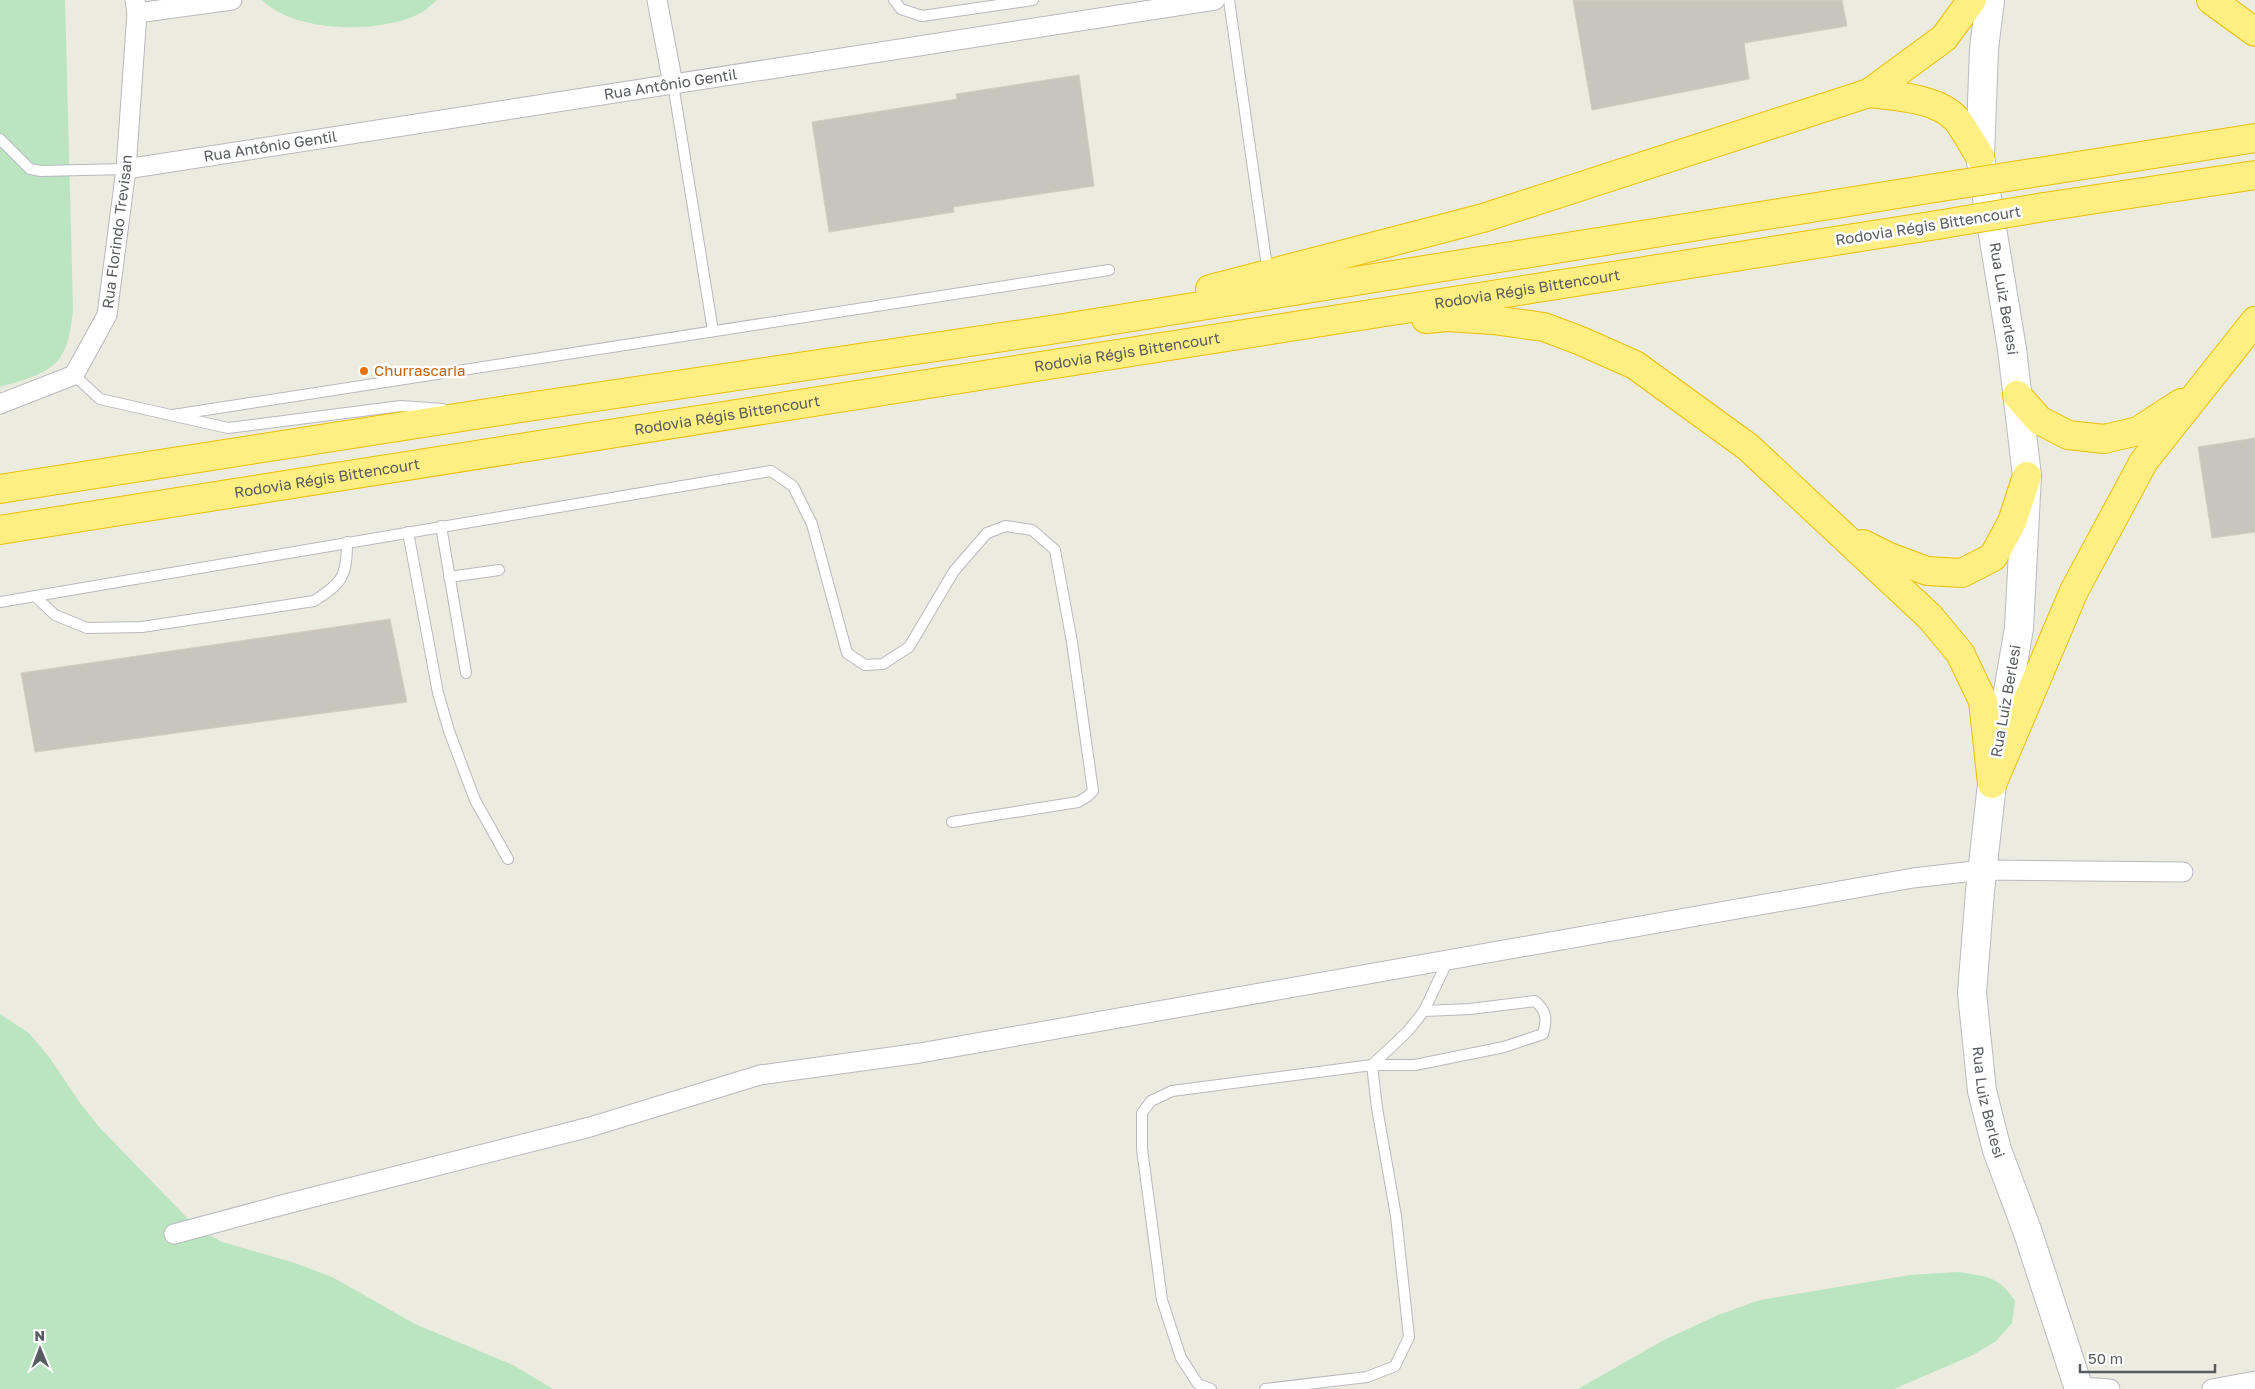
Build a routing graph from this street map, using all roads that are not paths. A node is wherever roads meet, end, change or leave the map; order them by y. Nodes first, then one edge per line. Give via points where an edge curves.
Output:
1 (232, 0) edge
2 (657, 0) edge
3 (894, 0) edge
4 (1034, 0) edge
5 (1215, 0) edge
6 (1228, 0) edge
7 (1972, 0) edge
8 (1990, 0) edge
9 (2210, 0) edge
10 (136, 7) edge
11 (2255, 32) edge
12 (673, 84) junction
13 (1869, 93) junction
14 (2255, 138) edge
15 (0, 139) edge
16 (1980, 156) junction
17 (126, 169) junction
18 (2255, 175) edge
19 (1109, 270) dead end
20 (1268, 274) junction
21 (2255, 321) edge
22 (1058, 329) junction
23 (713, 331) junction
24 (1225, 336) junction
25 (74, 375) junction
26 (2201, 390) junction
27 (2018, 395) junction
28 (0, 404) edge
29 (494, 412) junction
30 (173, 415) junction
31 (2027, 476) junction
32 (0, 488) edge
33 (441, 526) junction
34 (0, 530) edge
35 (1840, 531) junction
36 (408, 532) junction
37 (347, 542) junction
38 (499, 570) dead end
39 (449, 577) junction
40 (35, 596) junction
41 (0, 602) edge
42 (466, 674) dead end
43 (1992, 784) junction
44 (952, 822) dead end
45 (508, 859) dead end
46 (1983, 870) junction
47 (2183, 872) dead end
48 (1448, 960) junction
49 (1424, 1011) junction
50 (1372, 1065) junction
51 (174, 1234) dead end
52 (2255, 1381) edge
53 (2078, 1388) edge
54 (1211, 1389) edge
55 (1265, 1389) edge
56 (2110, 1389) edge
57 (2212, 1389) edge

1 - 10 street
2 - 12 street
3 - 4 lane via 902,9 922,16
5 - 12 street, Rua Antônio Gentil
6 - 20 lane
7 - 13 highway via 1944,38
8 - 16 street, Rua Luiz Berlesi via 1984,49
9 - 11 highway
10 - 17 street, Rua Florindo Trevisan
12 - 17 street, Rua Antônio Gentil
12 - 23 lane
13 - 16 highway via 1930,103 1955,118
13 - 20 highway via 1483,218
14 - 22 highway, bridge
15 - 17 lane via 30,169
16 - 27 street, Rua Luiz Berlesi
17 - 25 street, Rua Florindo Trevisan via 107,315
18 - 24 highway, Rodovia Régis Bittencourt, bridge
19 - 23 lane
20 - 22 highway
21 - 26 highway
22 - 29 highway
23 - 30 lane
24 - 34 highway, Rodovia Régis Bittencourt
24 - 35 highway via 1447,318 1544,327 1636,365 1748,447
25 - 28 street
25 - 30 lane via 100,399
26 - 27 highway via 2138,431 2104,439 2068,435 2039,420
26 - 43 highway via 2144,461 2074,590
27 - 31 street, Rua Luiz Berlesi
29 - 30 lane via 401,406 228,428
29 - 32 highway
31 - 35 highway via 2012,522 1993,556 1962,573 1927,571 1887,556
31 - 43 street, Rua Luiz Berlesi via 2019,628
33 - 36 lane
33 - 39 lane
33 - 44 lane via 771,471 794,486 812,524 846,653 865,665 883,664 908,647 954,571 987,533 1006,526 1032,530 1054,550 1072,642 1093,791 1078,802
35 - 43 highway via 1930,617 1960,652 1983,701
36 - 37 lane
36 - 45 lane via 446,721 475,800
37 - 40 lane
37 - 40 lane via 347,565 337,586 314,602 142,627 87,628 55,615
38 - 39 lane
39 - 42 lane
40 - 41 lane
43 - 46 street, Rua Luiz Berlesi
46 - 47 street
46 - 48 street via 1903,880
46 - 53 street, Rua Luiz Berlesi via 1972,993 1982,1091 1997,1150 2027,1230
48 - 49 lane
48 - 51 street via 920,1053 760,1075 590,1126
49 - 50 lane
49 - 50 lane via 1535,1001 1544,1008 1547,1021 1543,1034 1504,1047 1415,1065
50 - 54 lane via 1172,1091 1151,1101 1142,1113 1142,1149 1162,1300 1181,1358 1198,1384
50 - 55 lane via 1396,1216 1409,1337 1396,1366 1367,1377
52 - 57 street
53 - 56 street

